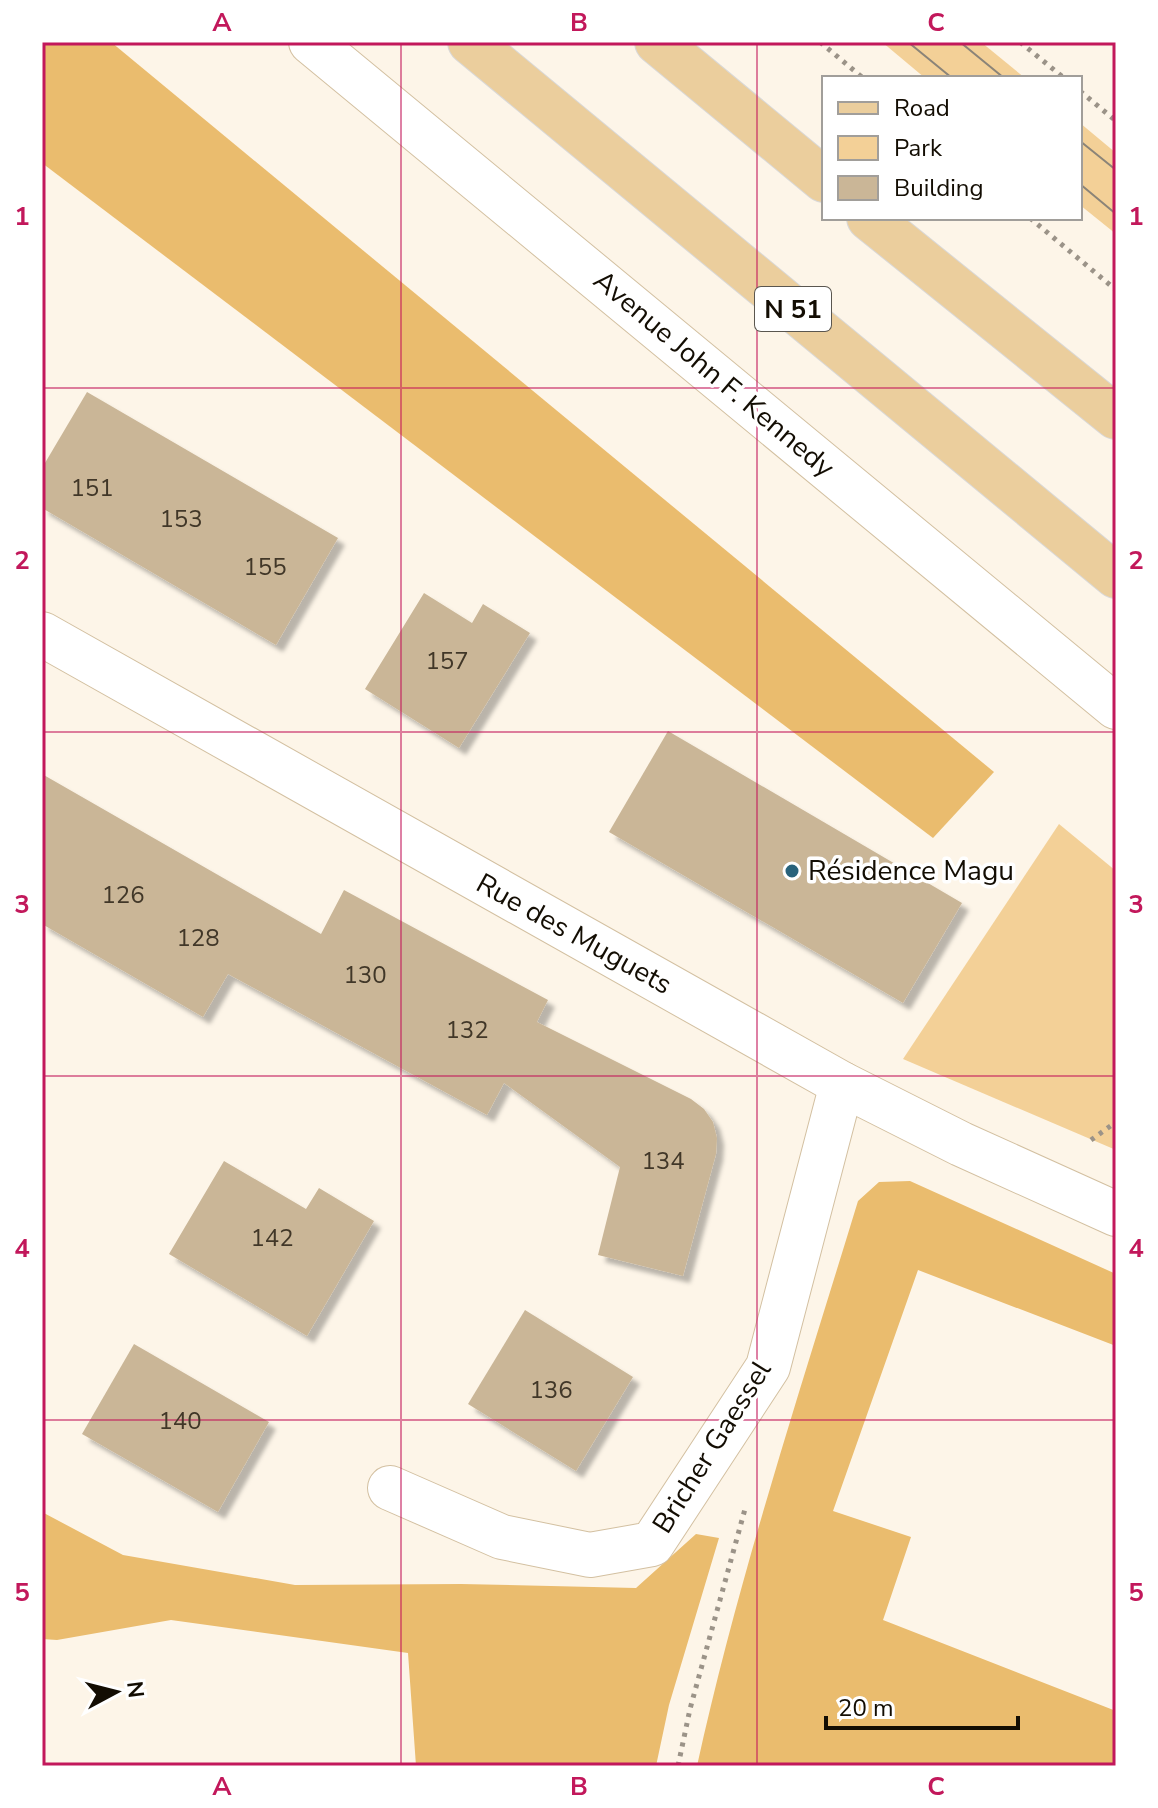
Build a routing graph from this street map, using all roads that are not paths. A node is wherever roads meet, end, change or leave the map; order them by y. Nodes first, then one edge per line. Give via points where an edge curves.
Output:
1 (311, 42) edge
2 (470, 42) edge
3 (657, 42) edge
4 (822, 178) edge
5 (871, 220) edge
6 (1116, 417) edge
7 (1116, 576) edge
8 (42, 634) edge
9 (1116, 707) edge
10 (842, 1084) junction
11 (1116, 1214) edge
12 (390, 1488) dead end

1 - 9 street, Avenue John F. Kennedy
2 - 7 main road, N 51
3 - 4 main road
5 - 6 main road
8 - 10 street, Rue des Muguets
10 - 11 street, Rue des Muguets
10 - 12 street, Bricher Gaessel via 768,1367 652,1544 590,1555 502,1537

